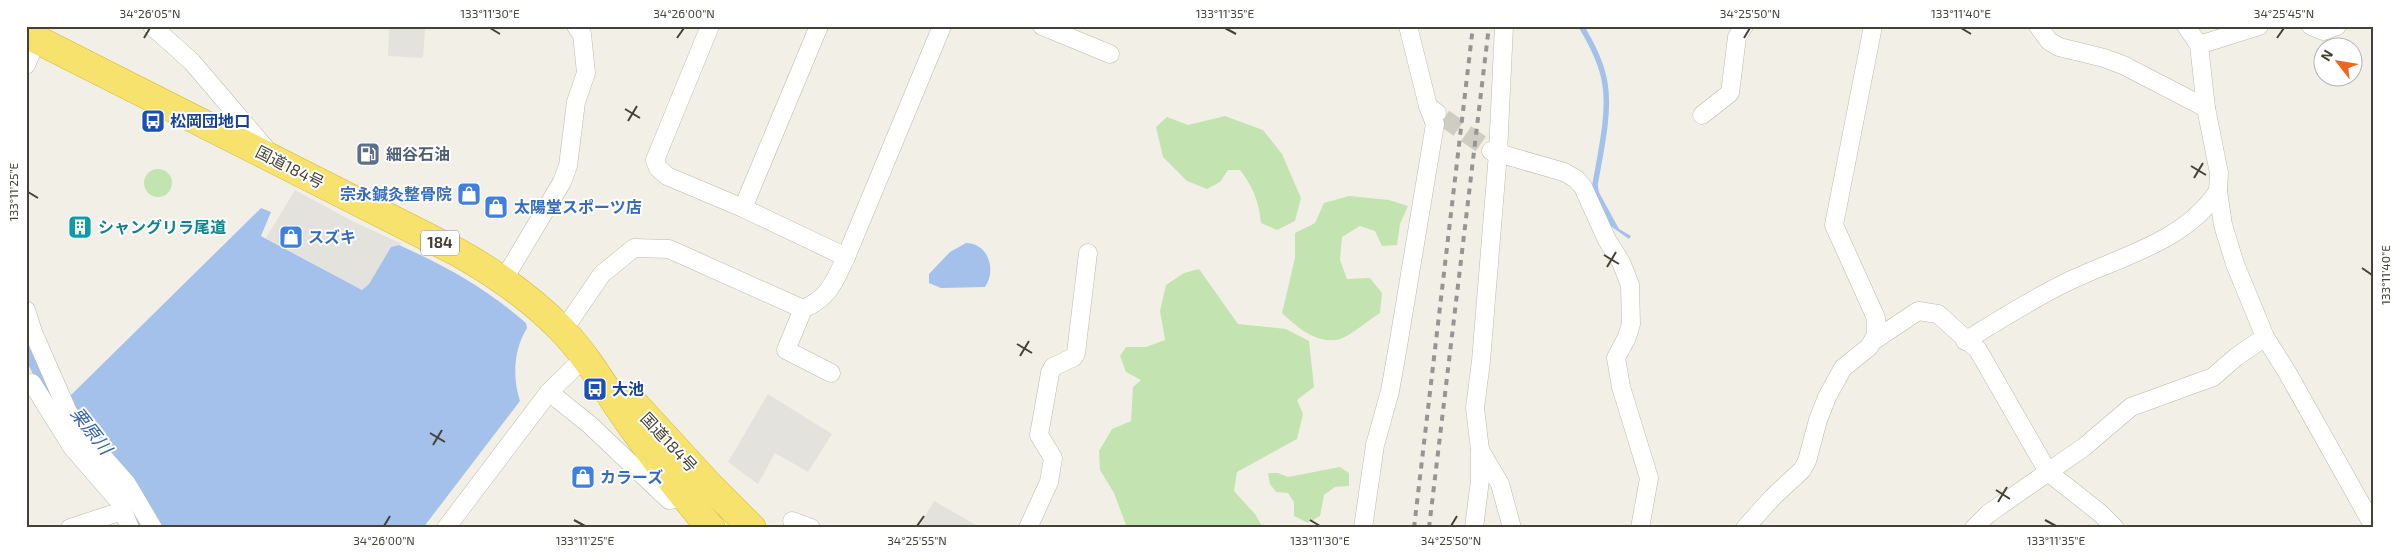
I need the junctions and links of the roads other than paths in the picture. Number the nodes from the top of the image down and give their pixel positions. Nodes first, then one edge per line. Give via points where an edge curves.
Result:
1 (152, 26) edge
2 (576, 26) edge
3 (710, 26) edge
4 (819, 26) edge
5 (942, 26) edge
6 (1042, 26) edge
7 (1408, 26) edge
8 (1504, 26) edge
9 (1744, 26) edge
10 (1873, 26) edge
11 (2038, 26) edge
12 (2186, 26) edge
13 (2259, 26) edge
14 (2311, 26) edge
15 (2337, 26) edge
16 (31, 37) edge
17 (2209, 38) edge
18 (1110, 54) dead end
19 (26, 65) edge
20 (1428, 106) junction
21 (2206, 108) junction
22 (1702, 115) dead end
23 (1444, 118) tunnel mouth
24 (1495, 152) junction
25 (274, 159) junction
26 (2218, 191) junction
27 (743, 208) junction
28 (1088, 253) dead end
29 (846, 257) junction
30 (504, 279) junction
31 (803, 309) junction
32 (26, 310) edge
33 (563, 331) junction
34 (29, 334) edge
35 (2265, 337) junction
36 (1873, 341) junction
37 (1966, 341) junction
38 (585, 357) junction
39 (831, 373) dead end
40 (38, 379) edge
41 (549, 392) junction
42 (1480, 450) junction
43 (2048, 472) junction
44 (684, 498) junction
45 (122, 511) junction
46 (792, 521) dead end
47 (2374, 527) edge
48 (70, 528) edge
49 (130, 528) edge
50 (153, 528) edge
51 (446, 528) edge
52 (711, 528) edge
53 (752, 528) edge
54 (811, 528) edge
55 (1028, 528) edge
56 (1363, 528) edge
57 (1474, 528) edge
58 (1512, 528) edge
59 (1640, 528) edge
60 (1745, 528) edge
61 (1974, 528) edge
62 (2115, 528) edge

1 - 25 street via 192,62
2 - 30 street via 582,34 586,73 576,102 568,166 562,182
3 - 27 street via 655,160 667,176
4 - 27 street
5 - 29 street
6 - 18 street
7 - 20 street
8 - 24 street
9 - 22 street via 1737,37 1730,93
10 - 36 street via 1834,225 1876,318
11 - 21 street via 2049,41 2059,47 2118,63
12 - 17 street
13 - 17 street
14 - 15 street via 2323,31
16 - 19 street
16 - 25 highway, 国道184号 / 184
17 - 21 street
20 - 23 street
20 - 56 street via 1434,124 1396,355 1375,445
21 - 26 street via 2217,156
24 - 42 street via 1475,408
24 - 59 street via 1576,179 1583,186 1606,240 1627,276 1632,301 1631,324 1616,358 1621,387 1649,478
25 - 30 highway, 国道184号 / 184
26 - 35 street via 2223,225
26 - 37 street via 2198,216 2152,245 2068,282 2009,313
27 - 29 street
28 - 55 street via 1076,354 1053,367 1050,373 1039,435 1053,458 1049,482
29 - 31 street via 829,293 818,303
30 - 33 highway, 国道184号 / 184
31 - 33 street via 669,249 634,248 602,274
31 - 39 street via 786,350
32 - 34 street
33 - 38 highway, 国道184号 / 184
34 - 40 street
35 - 43 street via 2213,377 2131,407 2084,447
35 - 47 street
36 - 37 street via 1910,315 1924,311 1938,314
36 - 60 street via 1844,368 1821,412 1802,470
37 - 43 street via 1984,359
38 - 41 street
38 - 44 highway, 国道184号 / 184
38 - 53 highway, 国道184号 / 184 via 616,384
40 - 45 street via 72,447 110,490
40 - 50 street via 127,484
41 - 44 street via 590,425 669,500
41 - 51 street
42 - 57 street
42 - 58 street via 1500,484
43 - 61 street via 1988,514
43 - 62 street
44 - 52 highway, 国道184号 / 184
45 - 48 street
45 - 49 street
46 - 54 street

